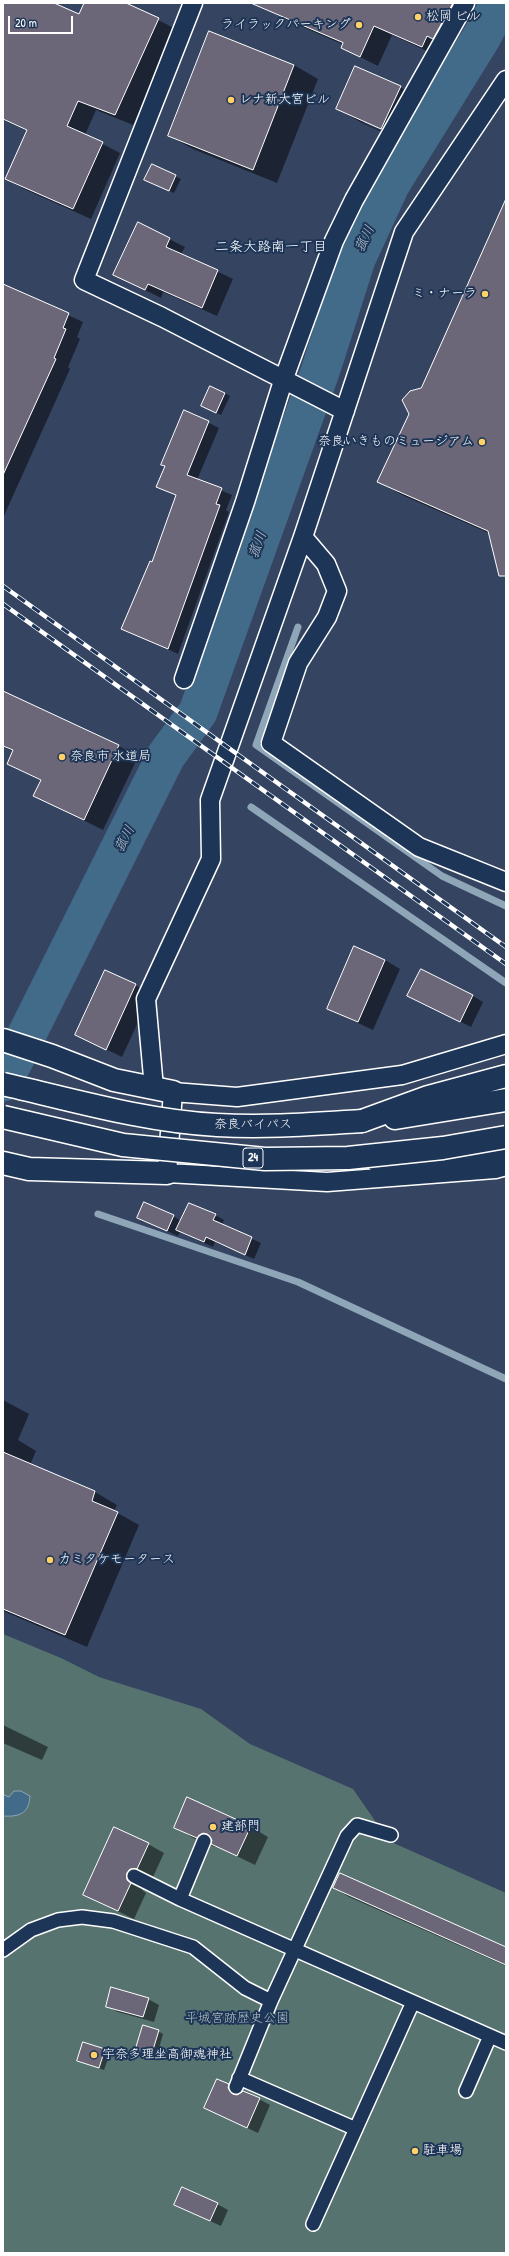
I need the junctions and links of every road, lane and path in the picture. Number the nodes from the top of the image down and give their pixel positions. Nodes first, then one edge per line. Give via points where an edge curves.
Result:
1 (193, 3) edge
2 (465, 3) edge
3 (506, 80) edge
4 (283, 381) junction
5 (345, 411) junction
6 (303, 537) junction
7 (184, 679) dead end
8 (506, 882) edge
9 (3, 1040) edge
10 (506, 1044) edge
11 (506, 1076) edge
12 (3, 1084) edge
13 (163, 1090) junction
14 (506, 1100) edge
15 (3, 1118) edge
16 (362, 1121) junction
17 (506, 1137) edge
18 (506, 1154) edge
19 (348, 1158) junction
20 (4, 1164) edge
21 (506, 1166) edge
22 (167, 1173) junction
23 (391, 1835) dead end
24 (204, 1841) dead end
25 (134, 1876) dead end
26 (180, 1899) junction
27 (3, 1950) edge
28 (296, 1950) junction
29 (272, 2001) junction
30 (413, 2002) junction
31 (490, 2036) junction
32 (506, 2044) edge
33 (466, 2091) dead end
34 (356, 2130) junction
35 (313, 2224) dead end

1 - 4 street via 84,280 162,317
2 - 4 street via 354,200 334,241
3 - 5 street via 404,232
4 - 5 street
4 - 7 street via 245,502
5 - 6 street
6 - 8 street via 326,564 337,591 327,617 298,663 271,743 419,847
6 - 13 street via 210,800 211,859 146,999
9 - 13 highway via 114,1080
10 - 13 street via 402,1075 237,1097
11 - 16 highway via 428,1097
12 - 16 highway, 奈良バイパス, bridge via 138,1115 216,1125 281,1126
13 - 22 street
14 - 16 highway, 奈良バイパス via 421,1115
15 - 19 highway, 24, bridge via 123,1145 265,1159
17 - 19 highway, 24, bridge via 443,1148
18 - 19 highway, bridge via 478,1161 422,1164
20 - 22 highway via 43,1170
21 - 22 street via 495,1170 328,1182
23 - 28 street via 357,1825 347,1836
24 - 26 street
25 - 26 street
26 - 28 street
27 - 29 street via 31,1930 58,1920 82,1917 113,1921 193,1947 245,1988
28 - 29 street
28 - 30 street
29 - 34 street via 238,2083
30 - 31 street
30 - 34 street
31 - 32 street
31 - 33 street
34 - 35 street

